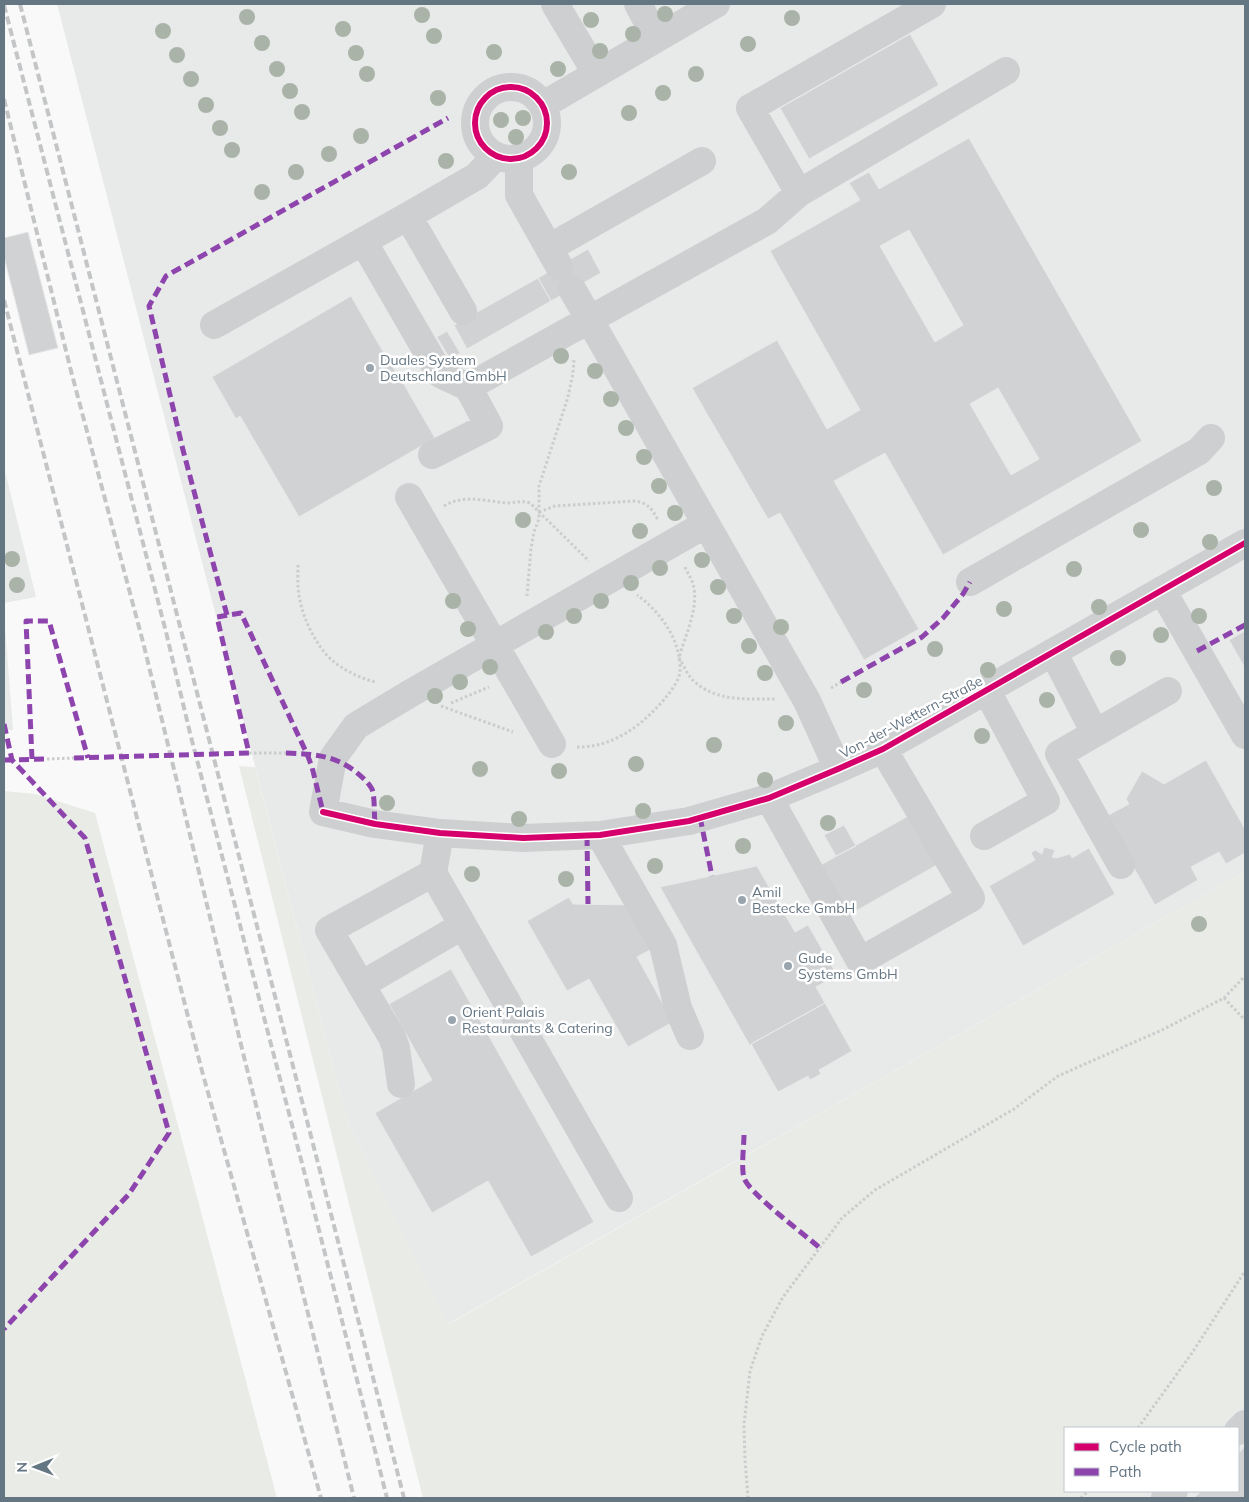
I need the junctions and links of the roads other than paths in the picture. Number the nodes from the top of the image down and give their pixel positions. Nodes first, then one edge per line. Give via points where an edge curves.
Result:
1 (555, 4) edge
2 (638, 4) edge
3 (716, 4) edge
4 (932, 4) edge
5 (656, 38) junction
6 (1006, 71) dead end
7 (596, 73) junction
8 (543, 105) junction
9 (507, 158) junction
10 (702, 161) dead end
11 (799, 193) junction
12 (408, 216) junction
13 (363, 241) junction
14 (560, 268) junction
15 (463, 311) dead end
16 (580, 324) junction
17 (214, 325) dead end
18 (468, 387) junction
19 (1211, 438) dead end
20 (432, 455) dead end
21 (409, 497) dead end
22 (706, 524) junction
23 (1245, 543) edge
24 (970, 582) dead end
25 (1162, 590) junction
26 (496, 645) junction
27 (1053, 652) junction
28 (988, 691) junction
29 (1168, 691) dead end
30 (1095, 733) junction
31 (1245, 735) edge
32 (552, 744) dead end
33 (883, 749) junction
34 (838, 770) junction
35 (769, 798) junction
36 (440, 833) junction
37 (600, 835) junction
38 (984, 836) dead end
39 (1121, 865) dead end
40 (433, 873) junction
41 (462, 926) junction
42 (361, 985) junction
43 (690, 1036) dead end
44 (401, 1084) dead end
45 (619, 1198) dead end

1 - 7 street
2 - 5 street
3 - 5 street
4 - 11 street via 750,108
5 - 7 street
6 - 11 street
7 - 8 street
8 - 9 street via 548,127 538,148 529,154
8 - 9 street via 529,90 509,86 499,88 482,100 475,117 477,136 488,151
9 - 12 street
9 - 14 street via 519,195
10 - 14 street
11 - 16 street via 767,221
12 - 13 street
12 - 15 street
13 - 17 street
13 - 18 street via 440,374
14 - 16 street
16 - 18 street
16 - 22 street
18 - 20 street via 489,426
19 - 24 street via 1199,451
21 - 26 street
22 - 26 street
22 - 34 street via 807,701
23 - 25 street, Von-der-Wettern-Straße
25 - 27 street, Von-der-Wettern-Straße
25 - 31 street
26 - 32 street
26 - 36 street, Von-der-Wettern-Straße via 356,726 333,758 323,812 375,824
27 - 28 street, Von-der-Wettern-Straße
27 - 30 street
28 - 33 street, Von-der-Wettern-Straße
28 - 38 street via 1046,801
29 - 30 street
30 - 39 street via 1059,754
33 - 34 street, Von-der-Wettern-Straße
33 - 35 street via 971,898 860,961
34 - 35 street, Von-der-Wettern-Straße
35 - 37 street, Von-der-Wettern-Straße via 689,821
36 - 37 street, Von-der-Wettern-Straße via 523,838
36 - 40 street
37 - 43 street via 663,945 678,1008
40 - 41 street
40 - 42 street via 330,930
41 - 42 street
41 - 45 street
42 - 44 street via 392,1037

